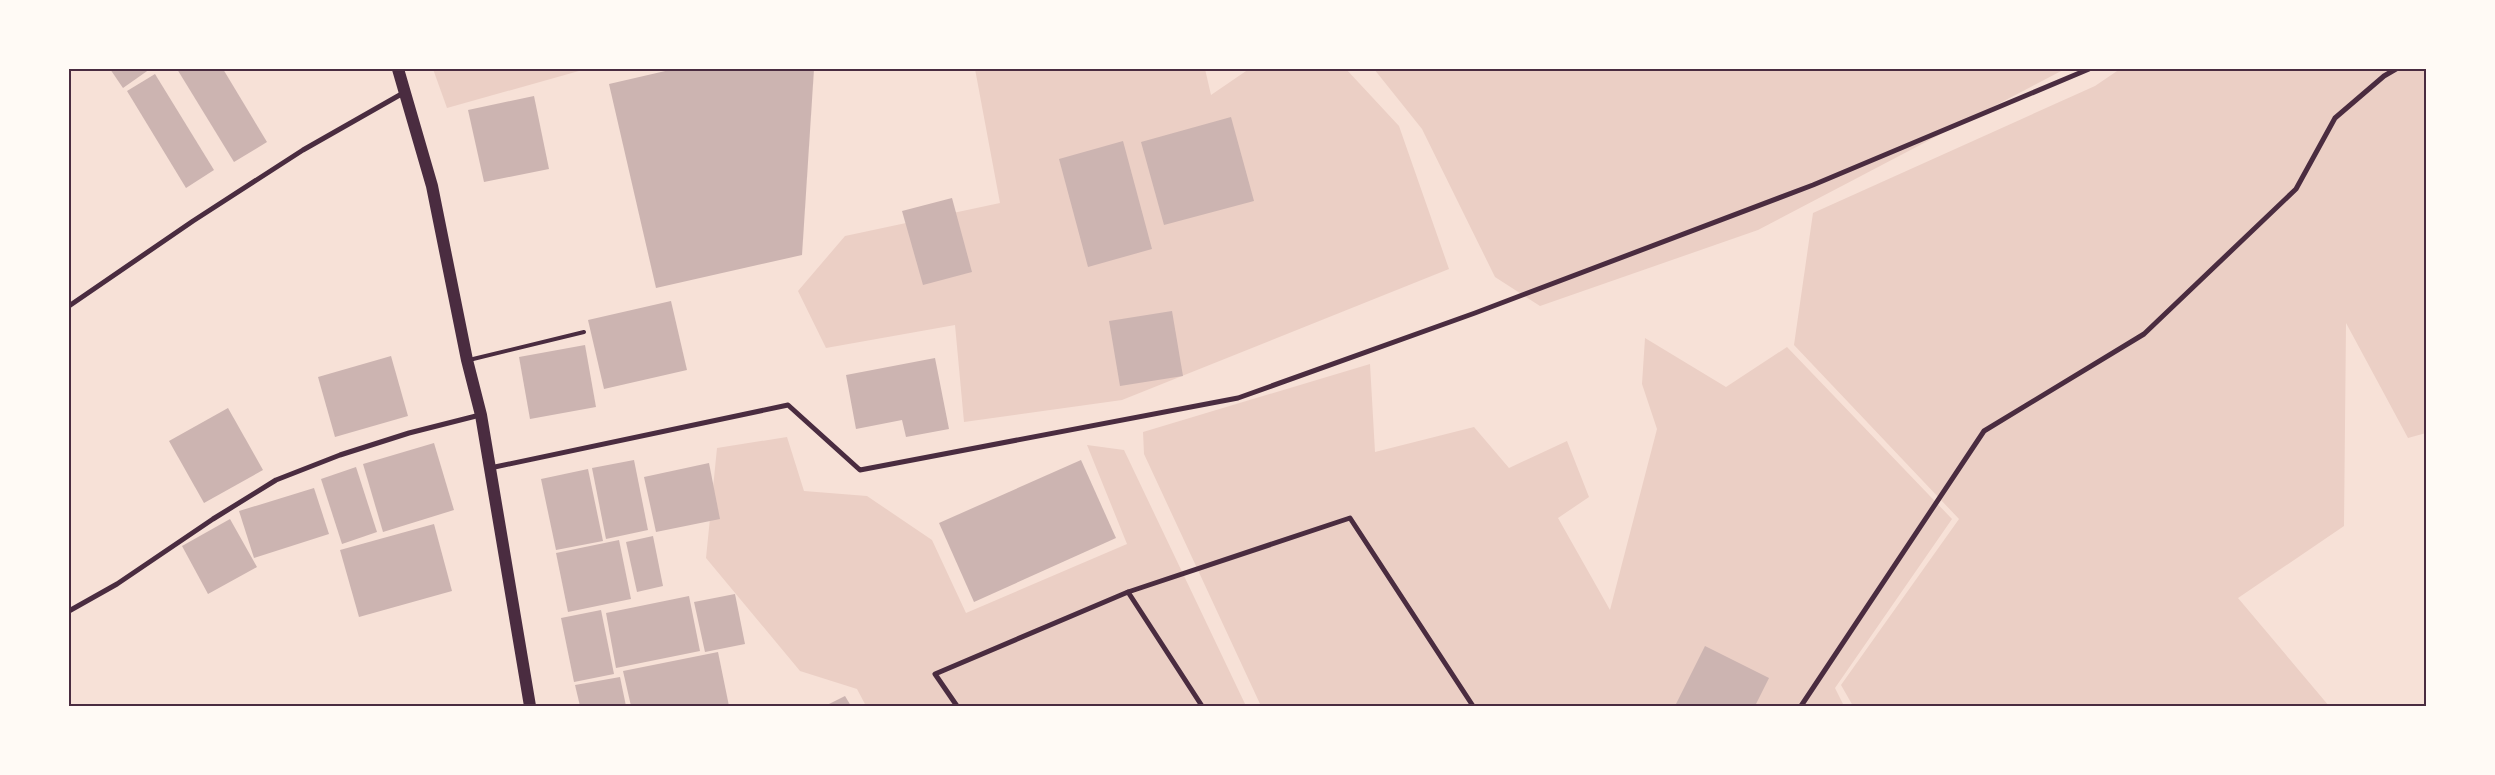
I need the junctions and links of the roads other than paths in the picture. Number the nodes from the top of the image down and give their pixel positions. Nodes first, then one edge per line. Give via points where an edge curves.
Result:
1 (398, 69) edge
2 (2089, 69) edge
3 (2396, 69) edge
4 (406, 92) junction
5 (69, 306) edge
6 (584, 332) dead end
7 (467, 360) junction
8 (481, 415) junction
9 (489, 468) junction
10 (1128, 592) junction
11 (69, 611) edge
12 (530, 706) edge
13 (957, 706) edge
14 (1202, 706) edge
15 (1473, 706) edge
16 (1801, 706) edge

1 - 4 main road
2 - 9 street via 1813,185 1475,313 1238,398 860,470 788,405
3 - 16 street via 2335,118 2296,189 2144,334 1984,431
4 - 5 street via 295,155
4 - 7 main road via 432,186
6 - 7 lane
7 - 8 main road
8 - 9 main road
8 - 11 street via 409,433 276,480 117,584
9 - 12 main road
10 - 13 street via 935,674
10 - 14 street
10 - 15 street via 1350,518

